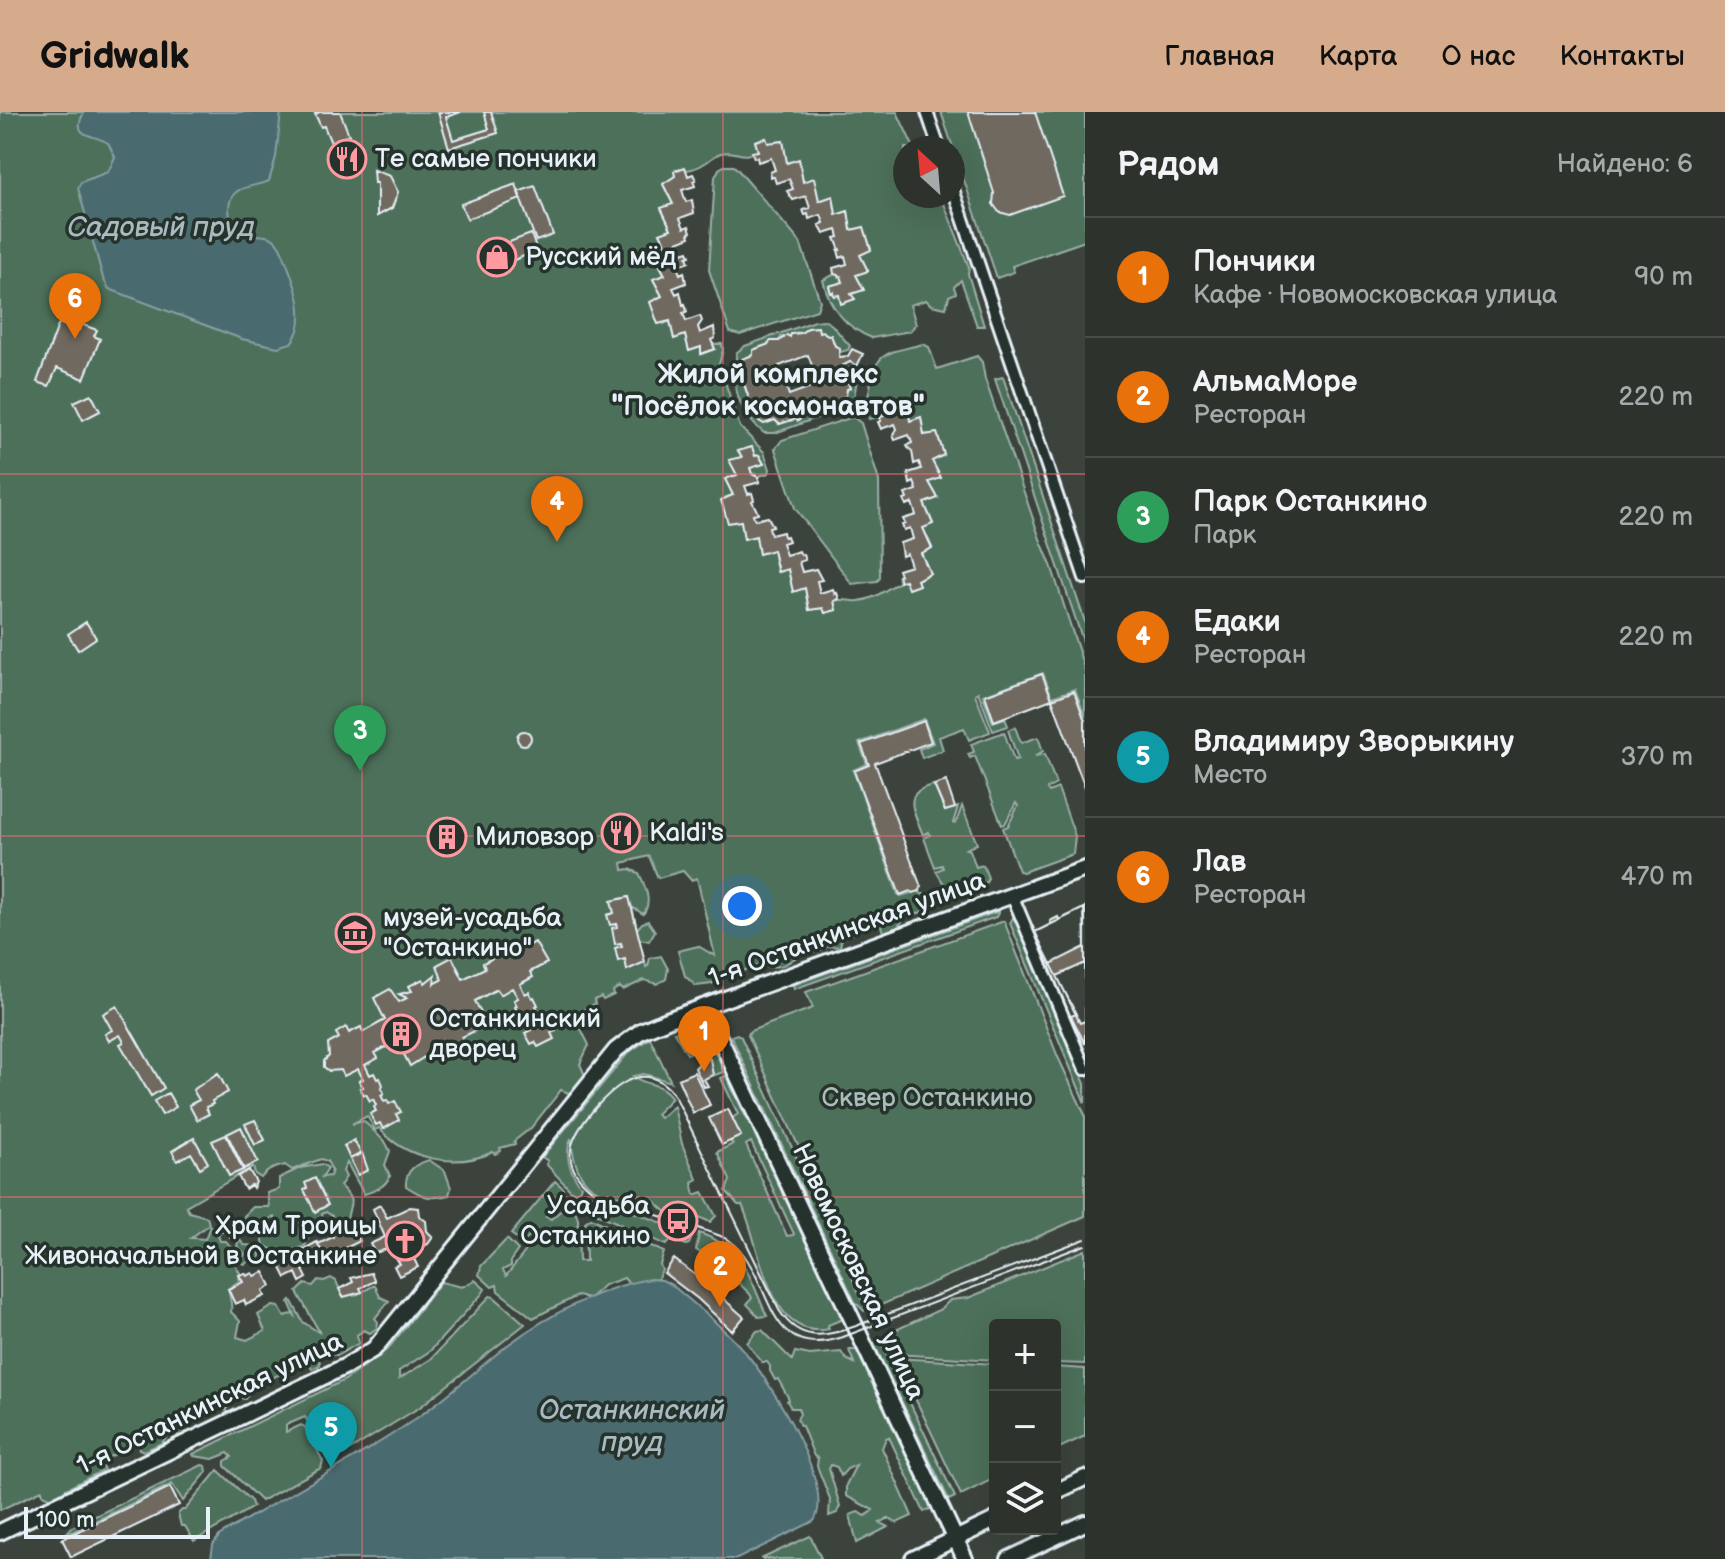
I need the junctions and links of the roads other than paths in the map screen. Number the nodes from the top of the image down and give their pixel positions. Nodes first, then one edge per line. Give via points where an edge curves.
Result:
1 (927, 112) edge
2 (935, 136) edge
3 (959, 208) edge
4 (1085, 578) edge
5 (1085, 869) edge
6 (1012, 895) junction
7 (705, 1007) junction
8 (1085, 1069) edge
9 (1083, 1480) edge
10 (1061, 1489) edge
11 (989, 1523) edge
12 (1085, 1523) edge
13 (0, 1532) edge
14 (956, 1538) junction
15 (913, 1559) edge
16 (965, 1559) edge
17 (1009, 1559) edge

1 - 2 street
3 - 4 street
5 - 6 street, 1-я Останкинская улица
6 - 7 street, 1-я Останкинская улица
6 - 8 street
7 - 13 street, 1-я Останкинская улица via 641,1031 621,1046 366,1355
7 - 14 street, Новомосковская улица
9 - 10 street
11 - 14 street
12 - 17 street
14 - 15 street
14 - 16 street, Новомосковская улица

